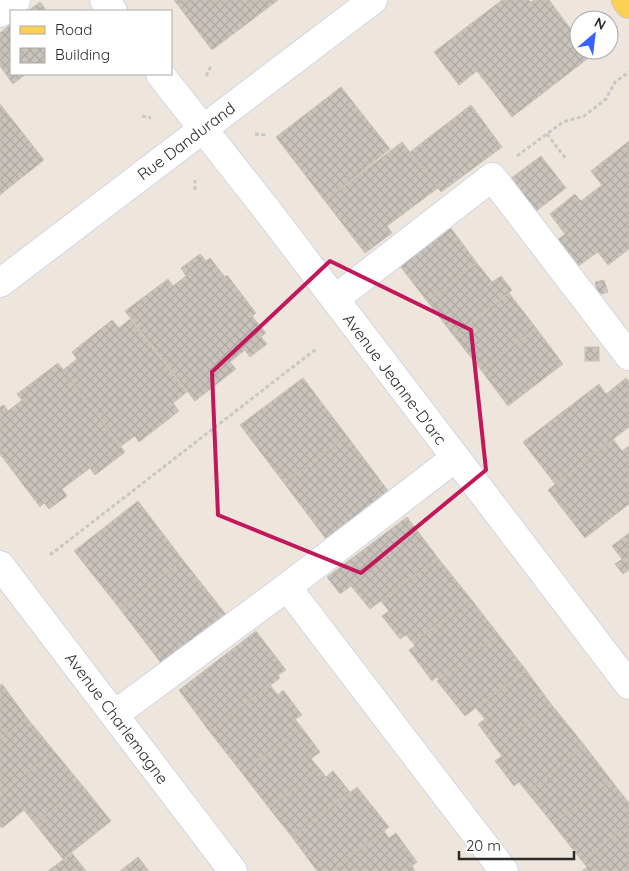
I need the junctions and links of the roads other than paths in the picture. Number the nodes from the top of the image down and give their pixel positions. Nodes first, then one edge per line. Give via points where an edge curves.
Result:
1 (16, 0) edge
2 (373, 0) edge
3 (626, 0) edge
4 (629, 4) edge
5 (0, 12) edge
6 (161, 75) edge
7 (203, 128) junction
8 (0, 283) edge
9 (335, 299) junction
10 (629, 356) edge
11 (455, 458) junction
12 (0, 565) edge
13 (287, 587) junction
14 (629, 685) edge
15 (114, 715) junction
16 (233, 871) edge
17 (504, 871) edge

1 - 5 street
2 - 7 street, Rue Dandurand
3 - 4 main road
6 - 7 street, Avenue Jeanne-D'arc
7 - 8 street, Rue Dandurand
7 - 9 street, Avenue Jeanne-D'arc
9 - 10 street via 492,176
9 - 11 street, Avenue Jeanne-D'arc
11 - 13 street
11 - 14 street, Avenue Jeanne-D'arc
12 - 15 street, Avenue Charlemagne
13 - 15 street
13 - 17 street
15 - 16 street, Avenue Charlemagne

